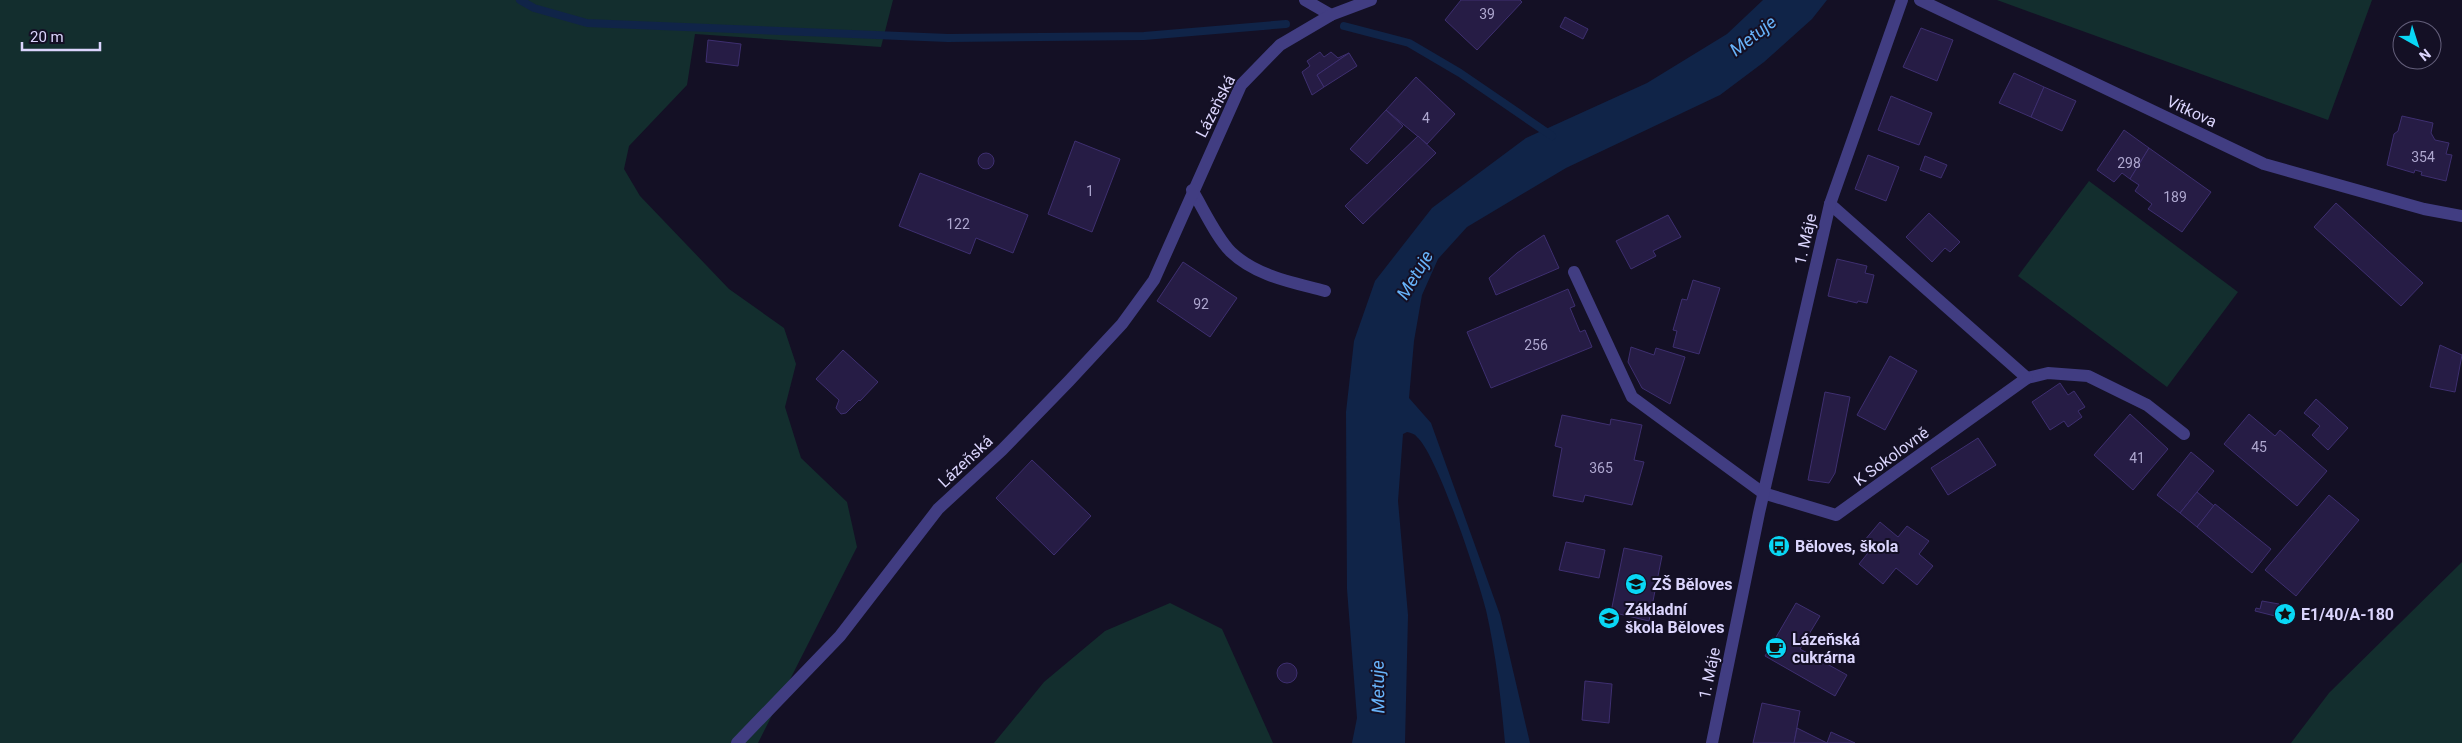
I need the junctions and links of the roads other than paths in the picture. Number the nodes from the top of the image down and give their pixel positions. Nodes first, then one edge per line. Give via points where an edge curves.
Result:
1 (1305, 0) edge
2 (1371, 0) edge
3 (1902, 0) edge
4 (1920, 0) edge
5 (1331, 15) junction
6 (1192, 190) junction
7 (1830, 204) junction
8 (2462, 216) edge
9 (1574, 272) dead end
10 (1325, 291) dead end
11 (2027, 378) junction
12 (2184, 434) dead end
13 (1763, 493) junction
14 (737, 743) edge
15 (1712, 743) edge

1 - 5 street
2 - 5 street, Lázeňská
3 - 7 street, 1. Máje
4 - 8 street, Vítkova via 2264,164 2424,209
5 - 6 street, Lázeňská via 1280,45 1240,85
6 - 10 street via 1230,250 1248,265 1274,278
6 - 14 street, Lázeňská via 1154,280 1122,324 1008,443 938,509 840,636
7 - 11 street
7 - 13 street, 1. Máje
9 - 13 street via 1632,398
11 - 12 street, K Sokolovně via 2048,373 2088,376 2147,405
11 - 13 street, K Sokolovně via 1836,515
13 - 15 street, 1. Máje

